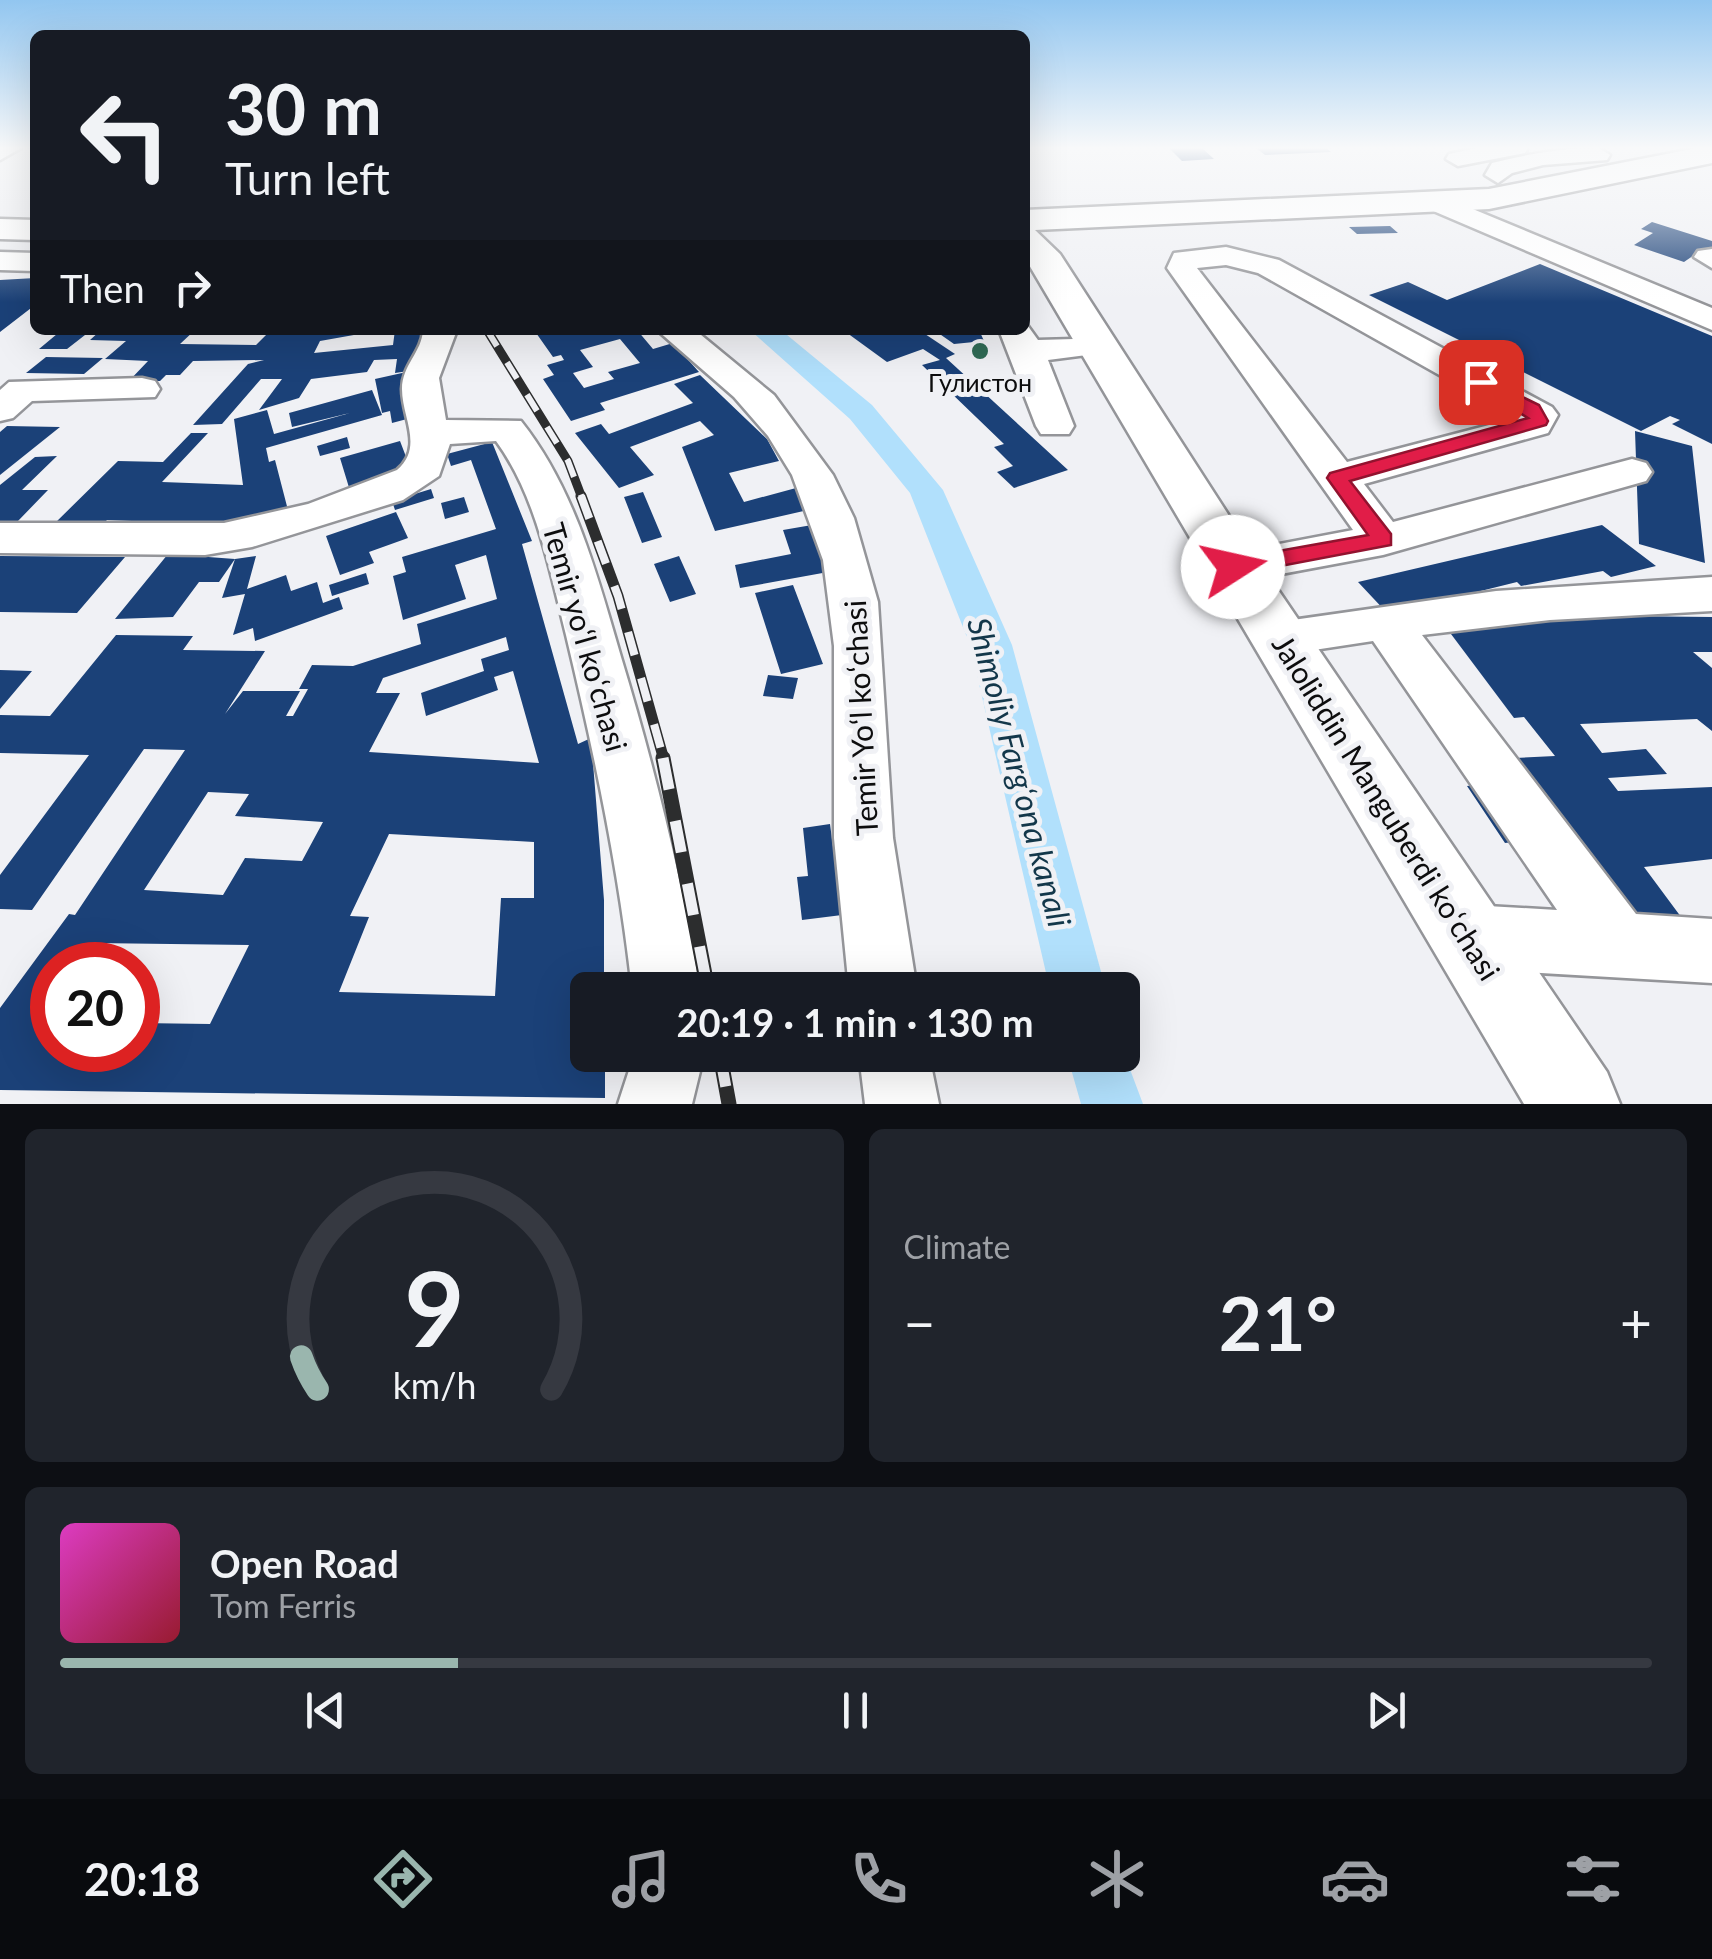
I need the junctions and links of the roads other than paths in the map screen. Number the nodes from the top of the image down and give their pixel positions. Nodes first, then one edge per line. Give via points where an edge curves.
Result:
1 (1298, 200) edge
2 (1438, 200) edge
3 (1542, 200) edge
4 (1434, 201) junction
5 (0, 229) edge
6 (30, 230) edge
7 (1030, 232) edge
8 (1030, 232) edge
9 (1030, 235) edge
10 (0, 261) edge
11 (30, 262) edge
12 (1660, 266) dead end
13 (1712, 320) edge
14 (440, 335) edge
15 (680, 335) edge
16 (1022, 341) edge
17 (1098, 346) junction
18 (142, 389) dead end
19 (0, 410) edge
20 (1055, 426) dead end
21 (430, 433) junction
22 (1632, 472) dead end
23 (1337, 478) junction
24 (0, 538) edge
25 (1383, 540) junction
26 (1233, 567) junction
27 (1712, 594) edge
28 (1385, 621) junction
29 (1281, 637) junction
30 (1470, 938) junction
31 (1617, 942) junction
32 (1712, 950) edge
33 (663, 972) edge
34 (882, 972) edge
35 (665, 1072) edge
36 (897, 1072) edge
37 (655, 1104) edge
38 (902, 1104) edge
39 (1575, 1104) edge

1 - 7 main road
2 - 4 main road
3 - 12 street
4 - 8 main road via 1101,217 1065,235
4 - 13 street
5 - 6 main road
9 - 17 main road, Jaloliddin Manguberdi koʻchasi
10 - 11 street
14 - 21 street via 420,377
15 - 34 street, Temir Yoʻl koʻchasi via 740,382 784,430 821,491 845,552 863,666 861,791
16 - 17 street
16 - 20 street
17 - 26 main road, Jaloliddin Manguberdi koʻchasi
18 - 19 street via 22,390
21 - 24 street via 426,466 403,486 368,502 237,535
21 - 33 street, Temir yoʻl koʻchasi via 506,429 533,467 606,680
22 - 25 street
23 - 23 street via 1534,425 1539,415 1268,266 1226,256 1184,259 1182,268
23 - 25 street
25 - 26 street
26 - 29 main road, Jaloliddin Manguberdi koʻchasi
27 - 28 street
28 - 29 street
28 - 31 street
29 - 30 main road, Jaloliddin Manguberdi koʻchasi
30 - 31 street
30 - 39 main road, Jaloliddin Manguberdi koʻchasi
31 - 32 street
35 - 37 street
36 - 38 street

